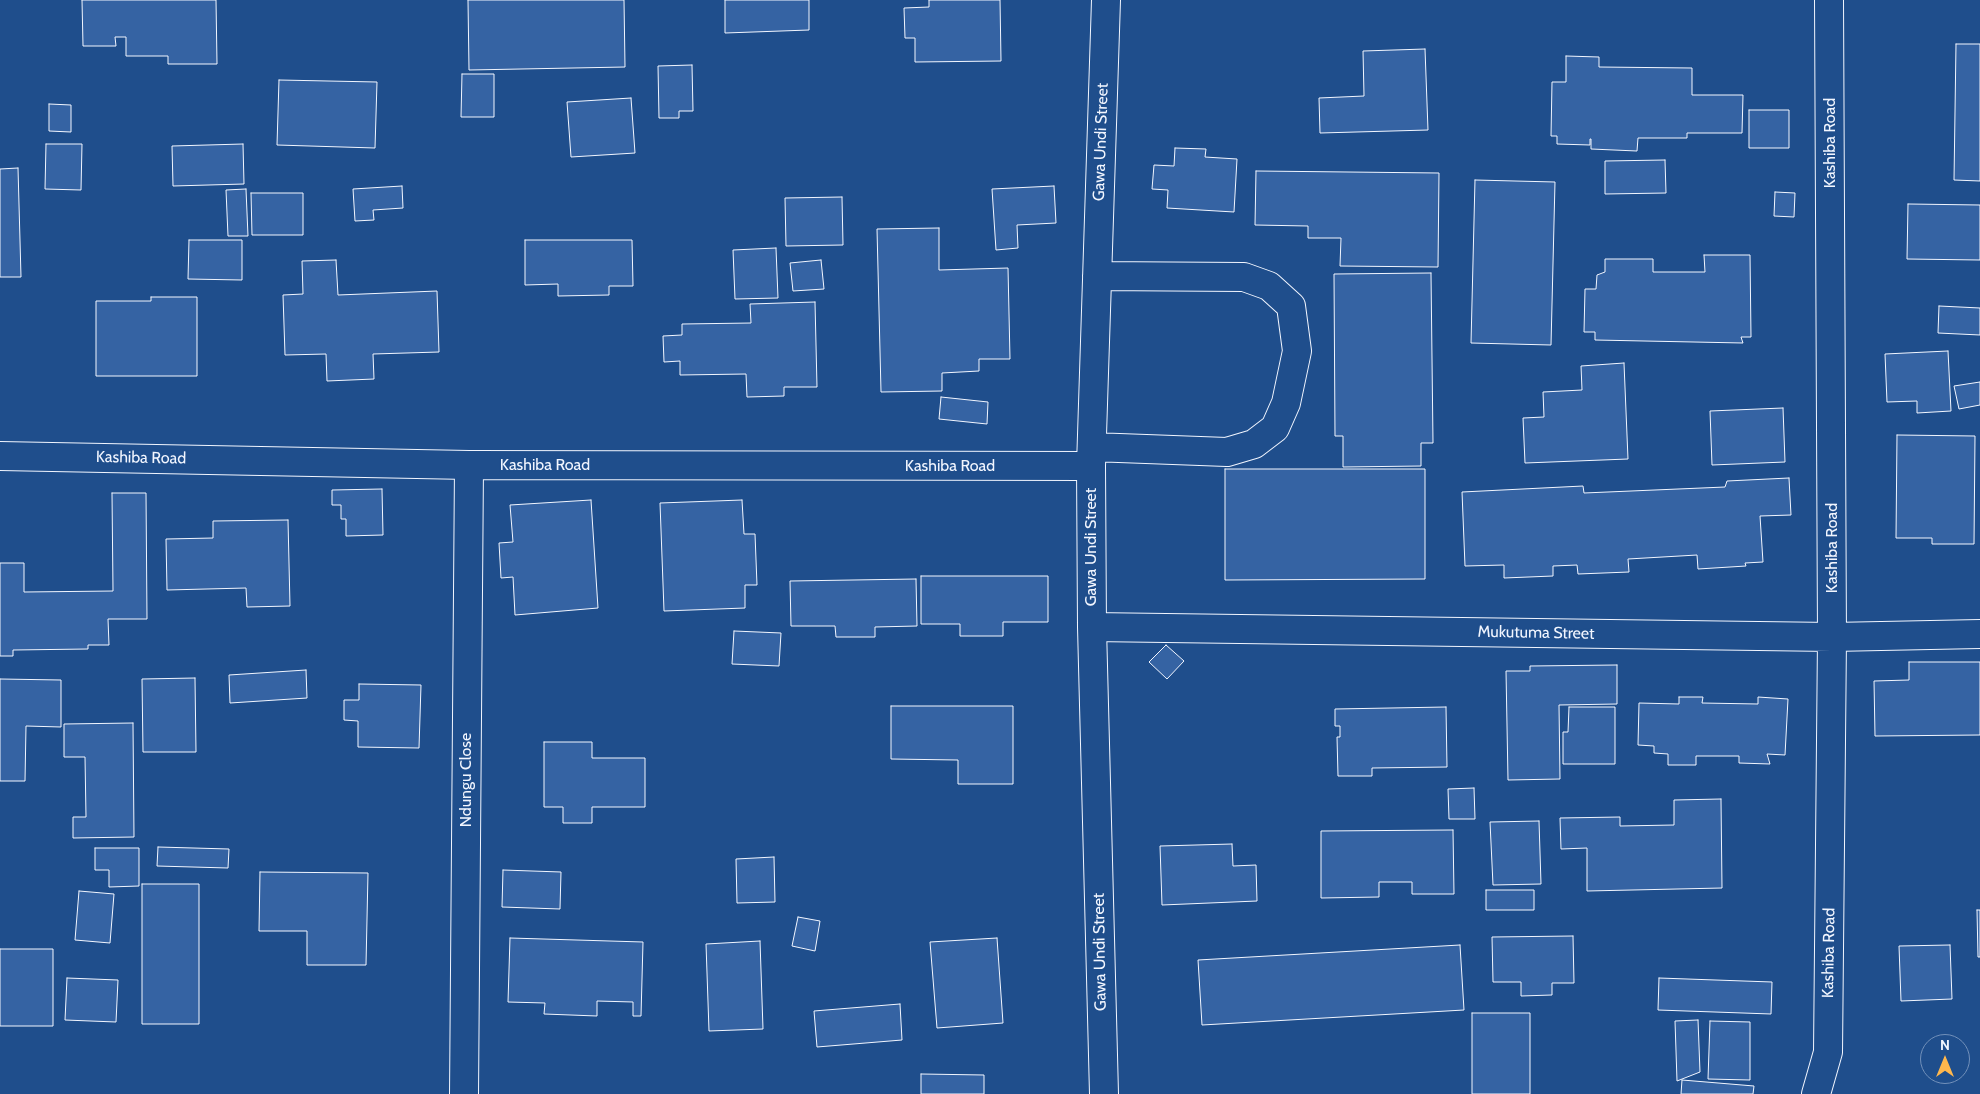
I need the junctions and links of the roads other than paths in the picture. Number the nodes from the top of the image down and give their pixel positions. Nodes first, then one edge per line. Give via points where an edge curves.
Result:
1 (1106, 0) edge
2 (1829, 0) edge
3 (1097, 276) junction
4 (0, 456) edge
5 (1091, 456) junction
6 (468, 465) junction
7 (1092, 627) junction
8 (1980, 634) edge
9 (1832, 636) junction
10 (464, 1094) edge
11 (1104, 1094) edge
12 (1816, 1094) edge

1 - 3 street, Gawa Undi Street
2 - 9 street, Kashiba Road
3 - 5 street, Gawa Undi Street
3 - 5 street, Kashiba Road via 1244,276 1269,286 1291,306 1297,351 1286,403 1275,428 1254,444 1227,452
4 - 6 street, Kashiba Road
5 - 6 street, Kashiba Road
5 - 7 street, Gawa Undi Street
6 - 10 street, Ndungu Close
7 - 9 street, Mukutuma Street
7 - 11 street, Gawa Undi Street
8 - 9 street, Mukutuma Street
9 - 12 street, Kashiba Road via 1828,1052

